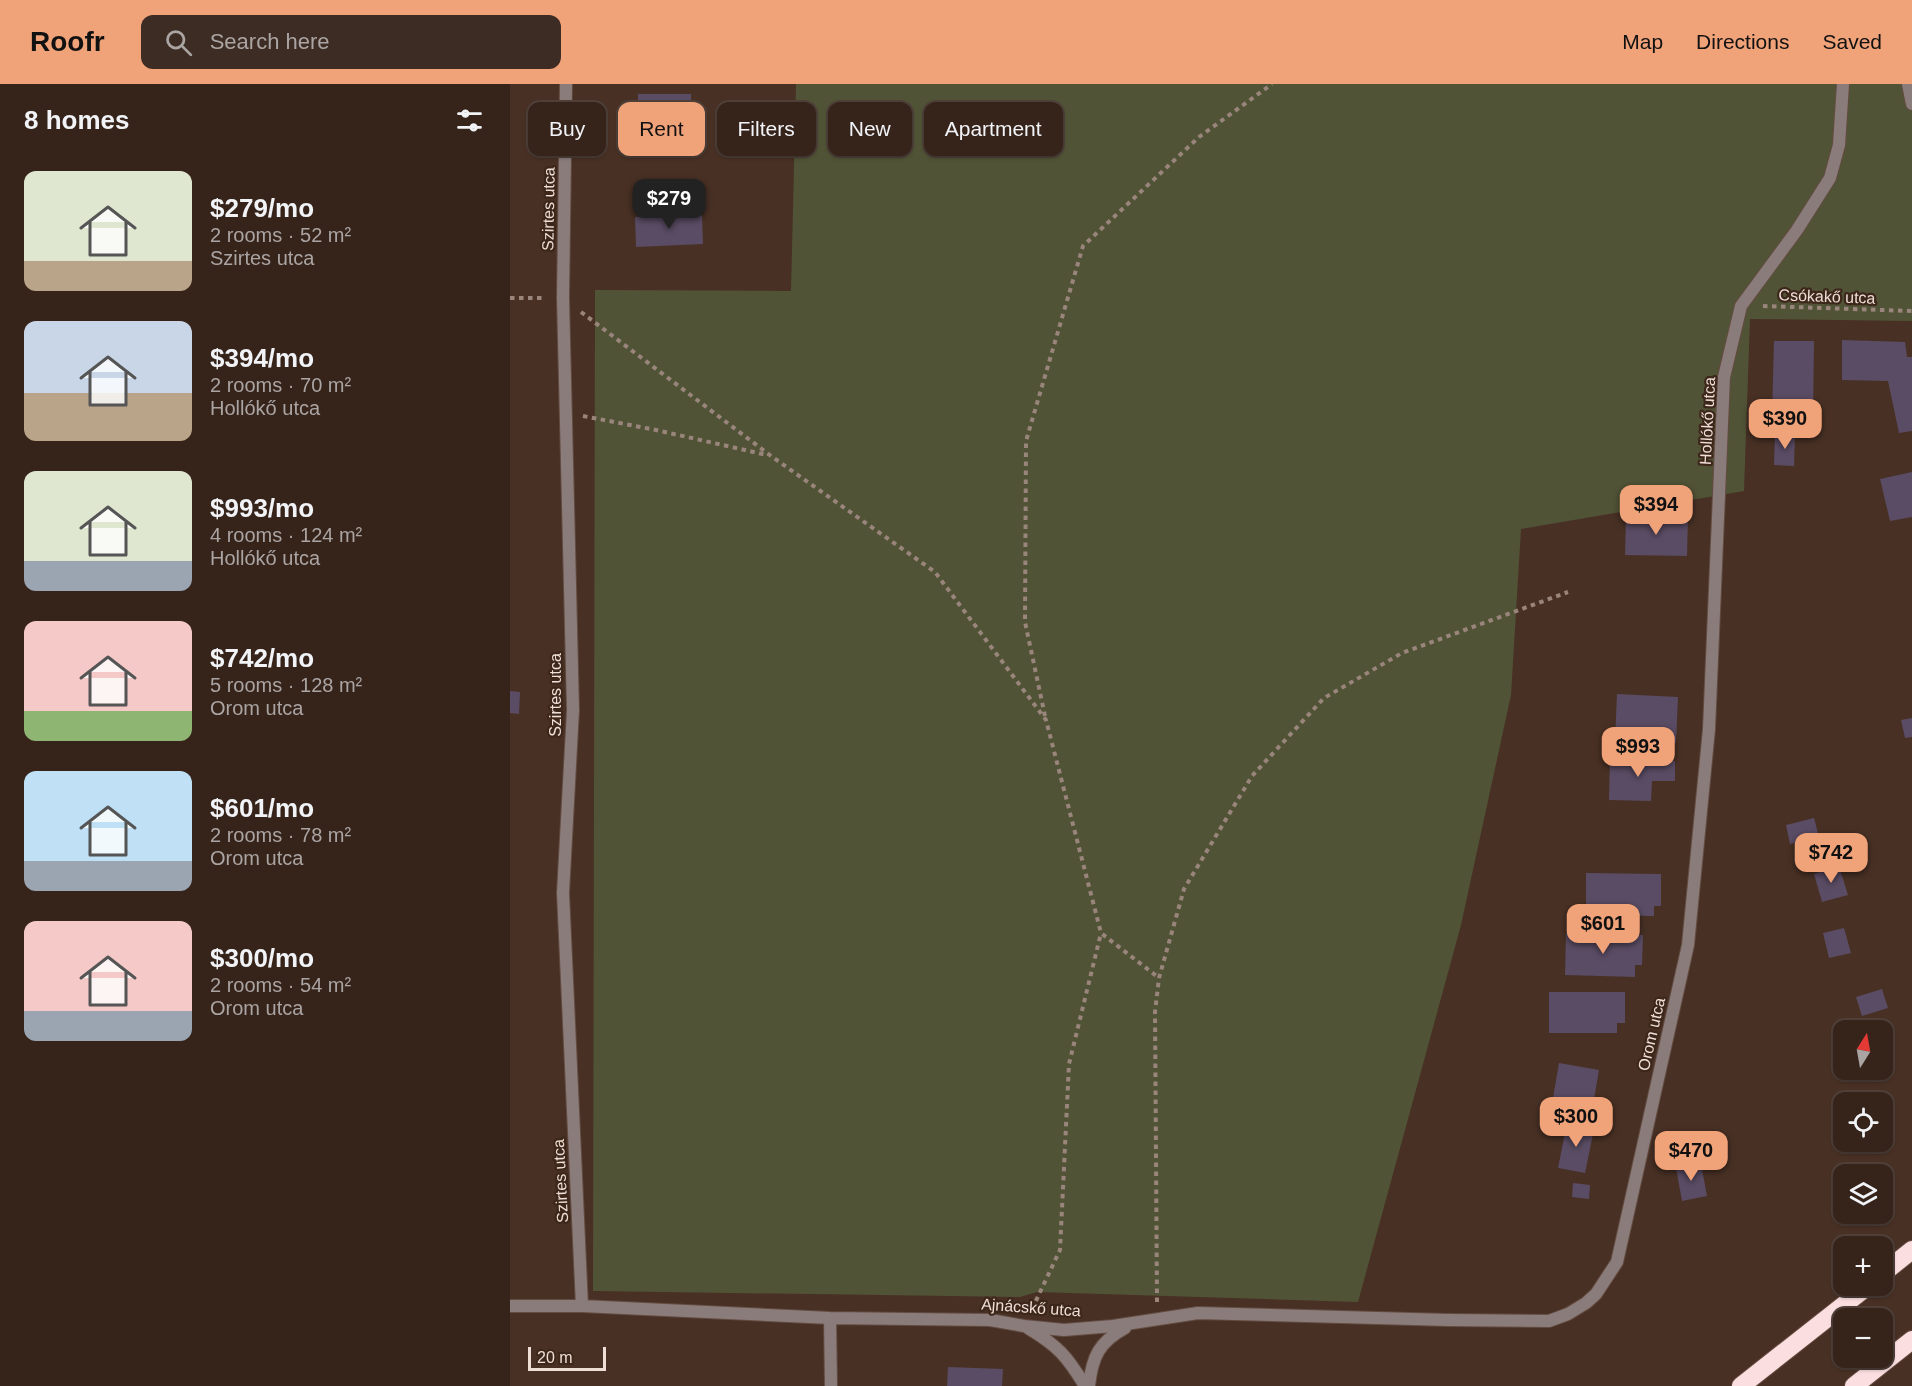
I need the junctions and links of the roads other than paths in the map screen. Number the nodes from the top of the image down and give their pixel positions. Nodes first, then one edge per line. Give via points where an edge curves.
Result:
1 (566, 84) edge
2 (1843, 84) edge
3 (1908, 84) edge
4 (1912, 104) edge
5 (1704, 790) joint
6 (1912, 1251) edge
7 (1893, 1266) edge
8 (1855, 1296) edge
9 (510, 1306) edge
10 (582, 1306) junction
11 (830, 1318) junction
12 (1549, 1321) joint
13 (1134, 1323) junction
14 (1024, 1326) junction
15 (1912, 1340) edge
16 (831, 1386) edge
17 (1087, 1386) edge
18 (1741, 1386) edge
19 (1854, 1386) edge

1 - 10 street, Szirtes utca via 563,298 573,710 563,892
2 - 5 street, Hollókő utca via 1839,146 1830,178 1741,306 1724,377
3 - 4 street
5 - 12 street, Orom utca via 1688,945 1617,1262 1586,1303
6 - 7 highway
8 - 18 highway
9 - 10 street, Ajnácskő utca
10 - 11 street, Ajnácskő utca
11 - 14 street, Ajnácskő utca via 990,1320
11 - 16 street
12 - 13 street, Ajnácskő utca via 1198,1313
13 - 14 street, Ajnácskő utca via 1064,1330
13 - 17 street via 1111,1336 1095,1355
14 - 17 street via 1054,1344
15 - 19 highway

